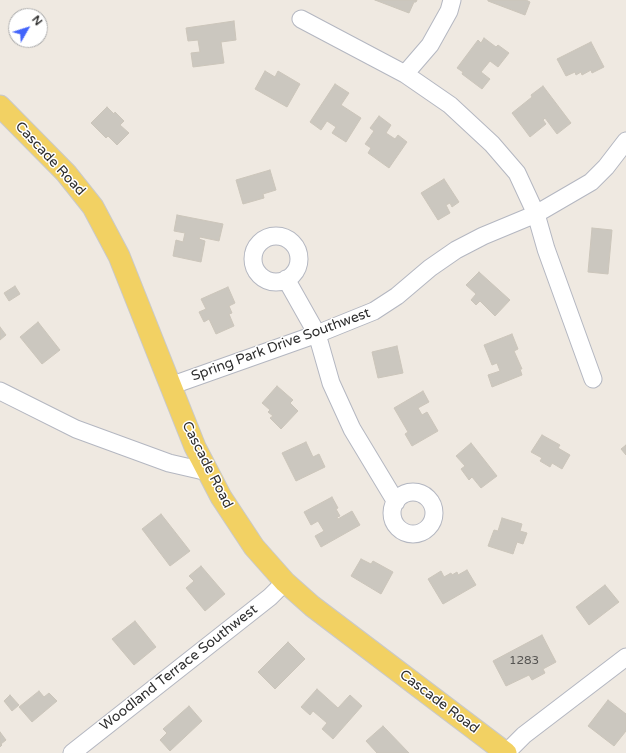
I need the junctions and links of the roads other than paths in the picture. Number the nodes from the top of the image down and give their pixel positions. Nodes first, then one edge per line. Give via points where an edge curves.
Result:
1 (452, 0) edge
2 (301, 19) dead end
3 (405, 74) junction
4 (0, 106) edge
5 (626, 141) edge
6 (536, 214) junction
7 (286, 279) dead end
8 (317, 334) junction
9 (593, 379) dead end
10 (170, 386) junction
11 (0, 392) edge
12 (208, 472) junction
13 (396, 502) dead end
14 (285, 582) junction
15 (626, 657) edge
16 (72, 753) edge
17 (506, 753) edge

1 - 3 street via 449,11 430,44
2 - 3 street
3 - 6 street via 450,106 492,144 517,173
4 - 10 main road, Cascade Road via 66,173 93,207 119,256
5 - 6 street, Spring Park Drive Southwest via 591,182
6 - 8 street, Spring Park Drive Southwest via 482,236 456,250 374,311
6 - 9 street
7 - 8 street
8 - 10 street, Spring Park Drive Southwest
8 - 13 street via 331,383 352,429
10 - 12 main road, Cascade Road
11 - 12 street via 76,429 169,463
12 - 14 main road, Cascade Road via 254,547
14 - 16 street, Woodland Terrace Southwest via 270,597
14 - 17 main road, Cascade Road via 312,606
15 - 17 street via 524,734

